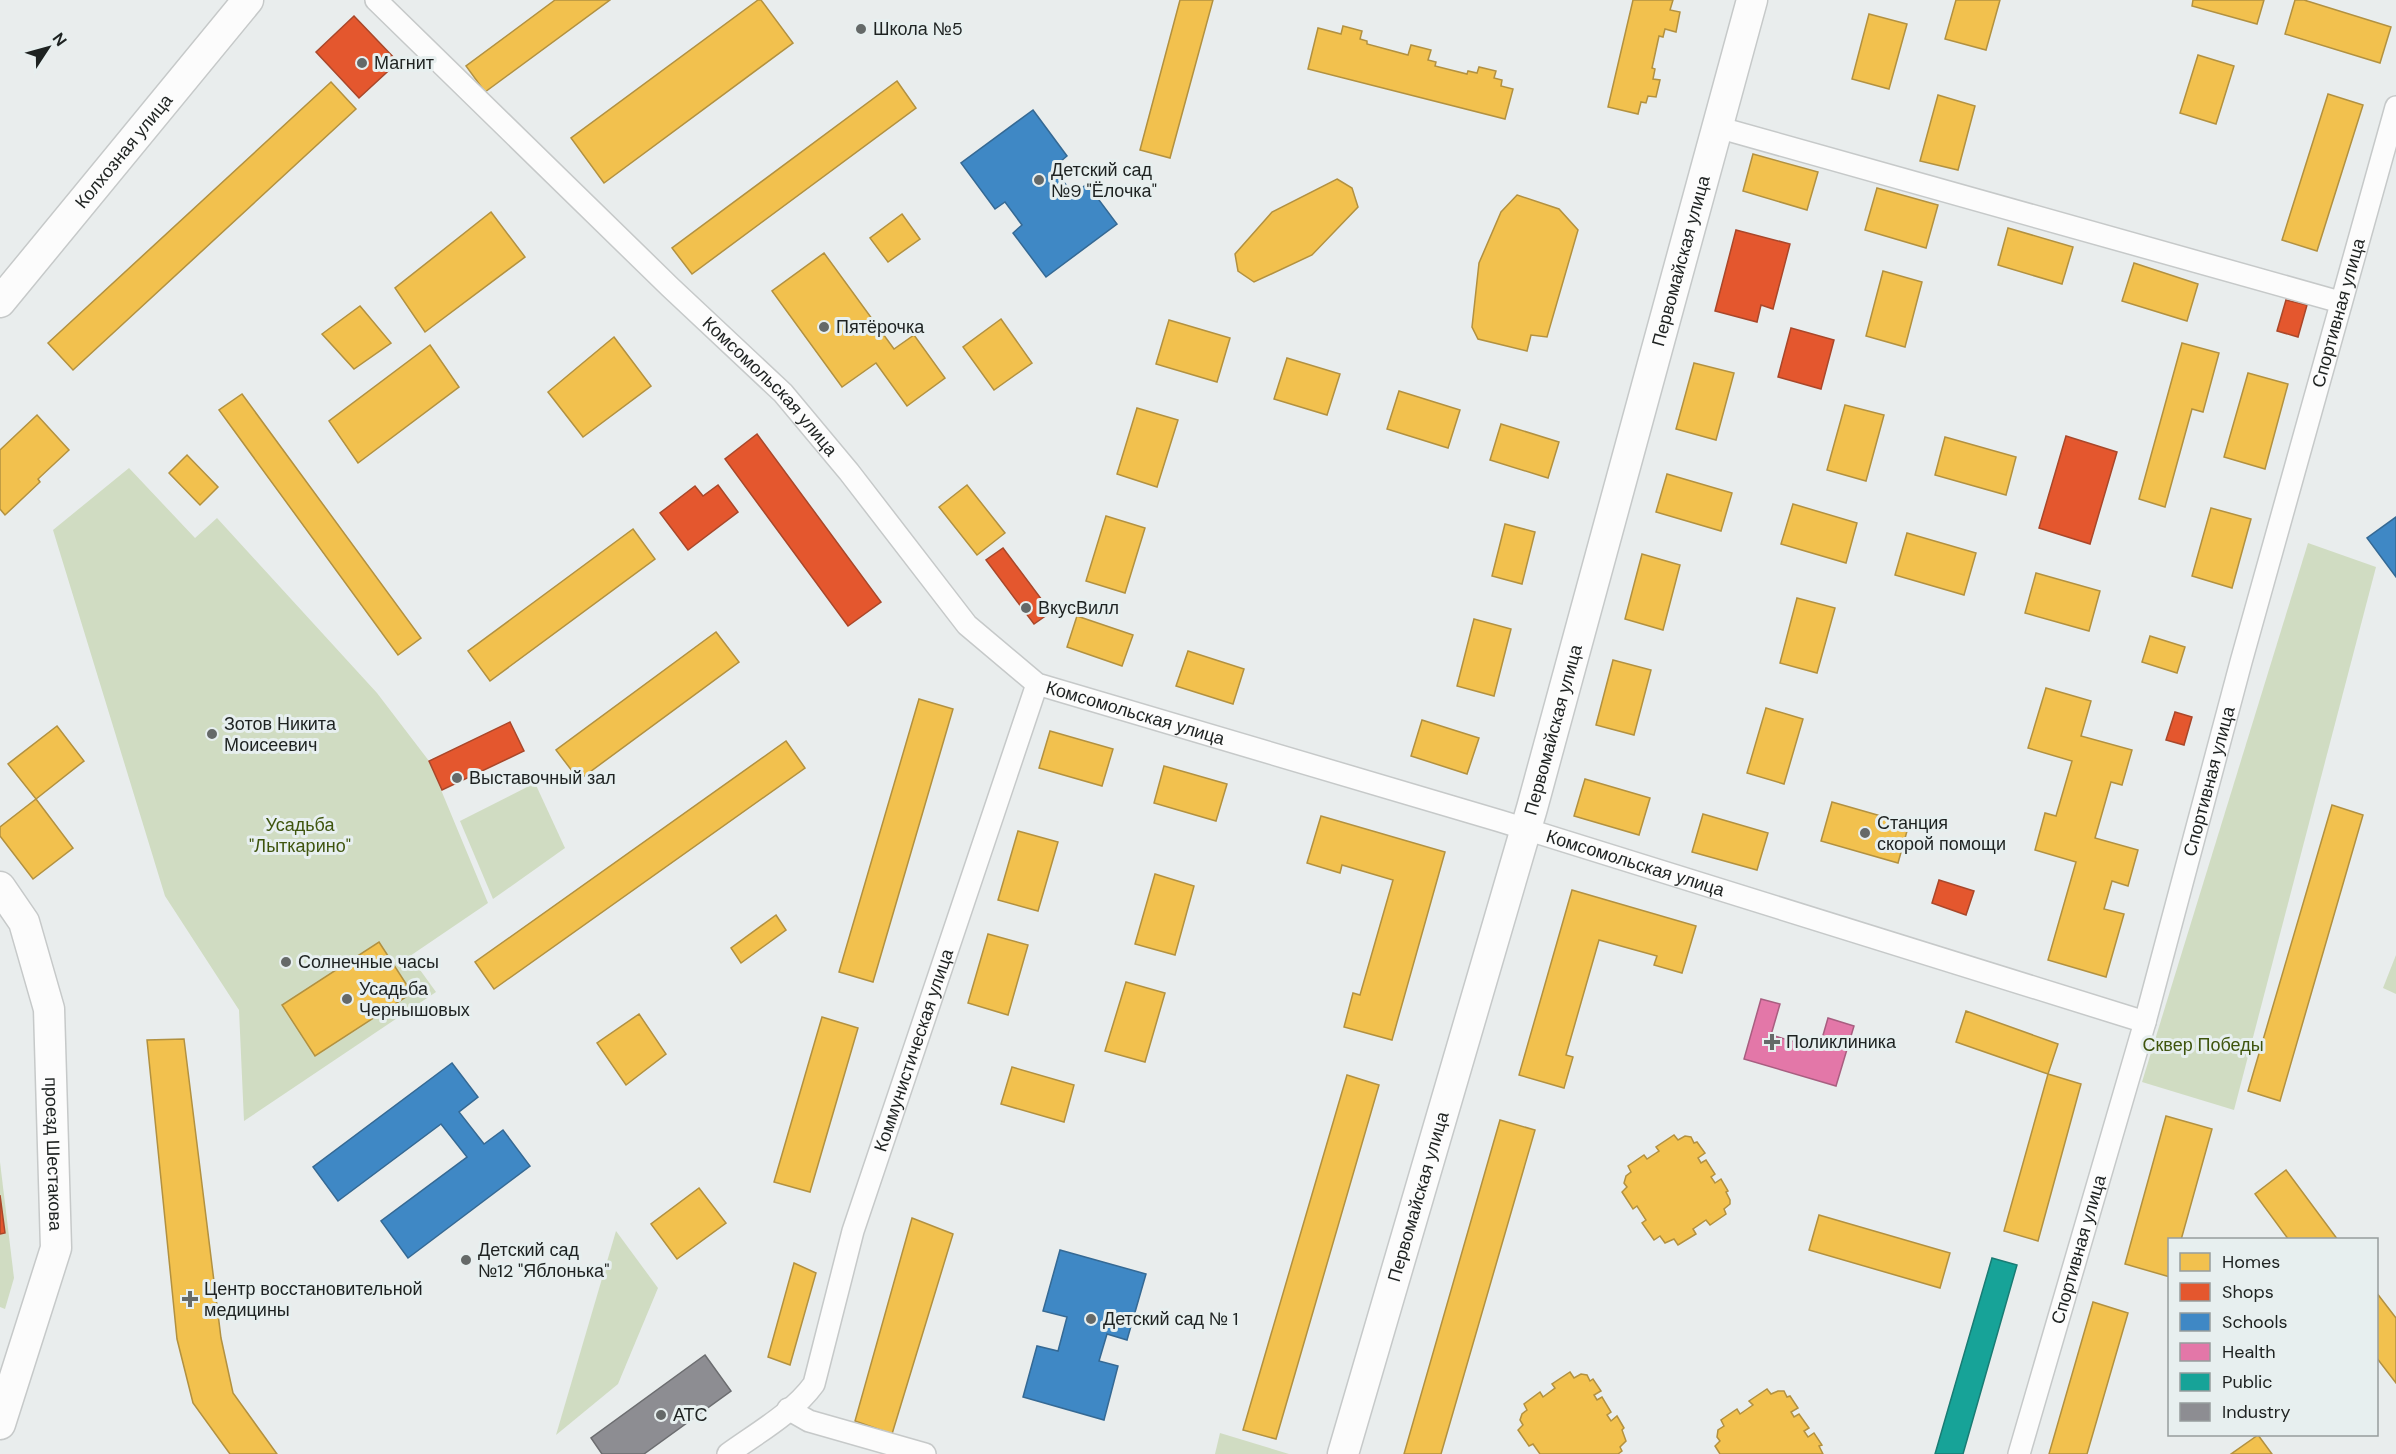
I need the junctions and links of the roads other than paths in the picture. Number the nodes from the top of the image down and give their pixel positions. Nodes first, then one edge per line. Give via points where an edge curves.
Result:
1 (248, 0) edge
2 (376, 0) edge
3 (1752, 0) edge
4 (2396, 107) edge
5 (1717, 127) junction
6 (0, 302) edge
7 (2340, 302) junction
8 (1037, 684) junction
9 (1526, 830) junction
10 (0, 887) edge
11 (2145, 1022) junction
12 (788, 1409) junction
13 (0, 1424) edge
14 (728, 1454) edge
15 (925, 1454) edge
16 (1343, 1454) edge
17 (2019, 1454) edge

1 - 6 street, Колхозная улица
2 - 8 street, Комсомольская улица via 783,393 967,625
3 - 5 street, Первомайская улица
4 - 7 street, Спортивная улица
5 - 7 street
5 - 9 street, Первомайская улица
7 - 11 street, Спортивная улица
8 - 9 street, Комсомольская улица
8 - 12 street, Коммунистическая улица via 853,1231 814,1384
9 - 11 street, Комсомольская улица
9 - 16 street, Первомайская улица
10 - 13 street, проезд Шестакова via 24,922 49,1009 56,1248
11 - 17 street, Спортивная улица
12 - 14 street, Коммунистическая улица
12 - 15 street via 809,1421

